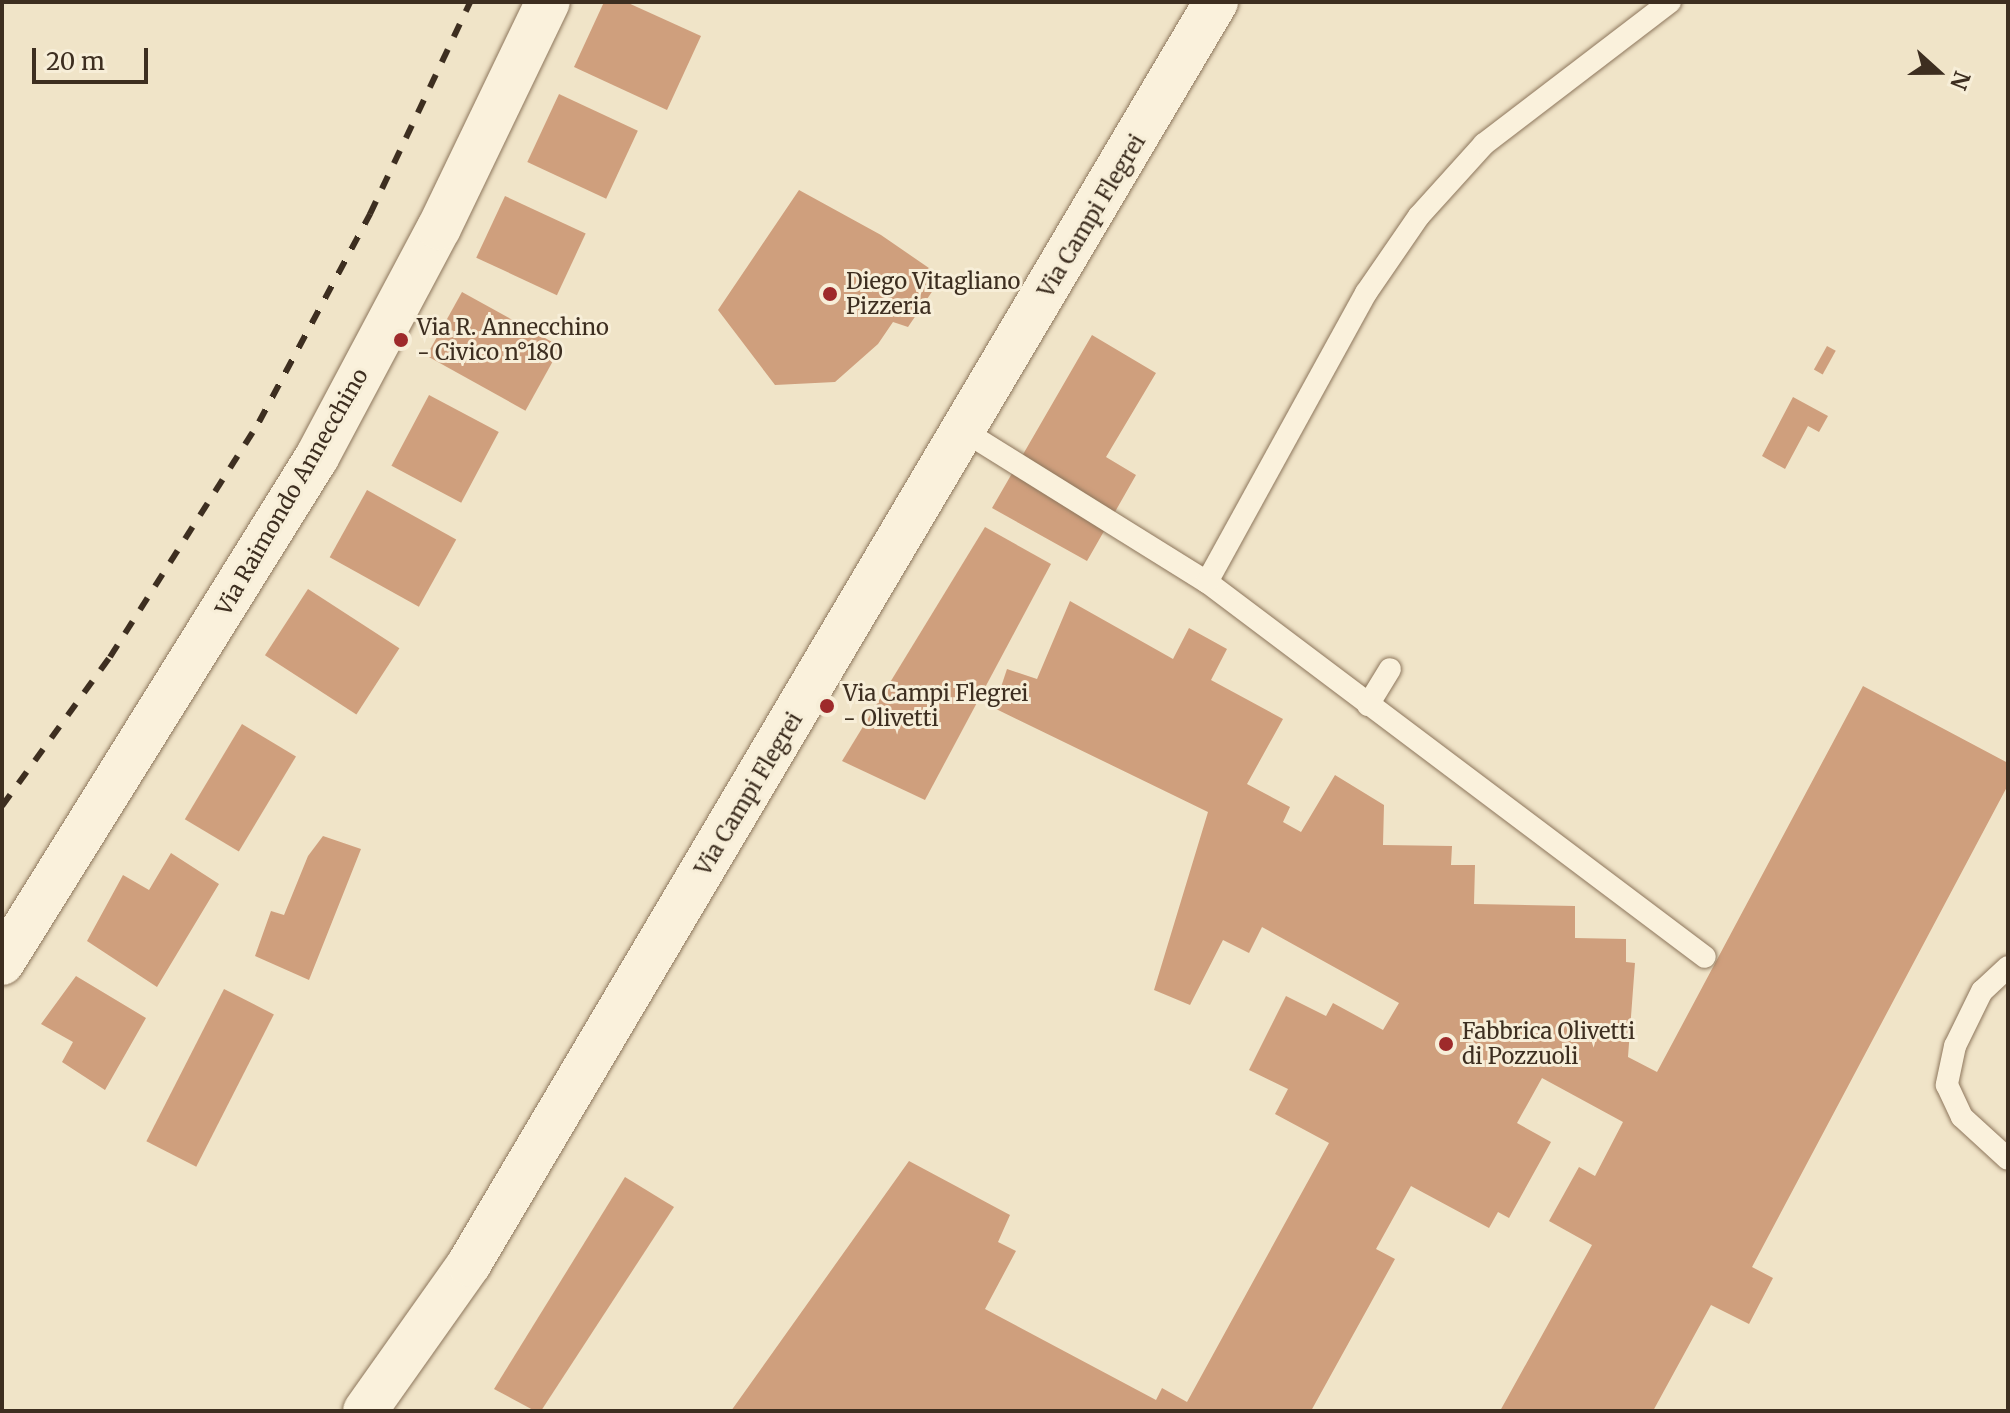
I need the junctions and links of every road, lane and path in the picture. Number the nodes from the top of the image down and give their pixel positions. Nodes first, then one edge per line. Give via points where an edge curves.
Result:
1 (548, 2) edge
2 (1216, 2) edge
3 (1670, 2) edge
4 (964, 431) junction
5 (1207, 582) junction
6 (1390, 669) dead end
7 (1368, 705) junction
8 (1705, 957) dead end
9 (2, 963) edge
10 (2008, 967) edge
11 (2008, 1159) edge
12 (365, 1411) edge

1 - 9 main road, Via Raimondo Annecchino via 439,228 317,457
2 - 4 main road, Via Campi Flegrei
3 - 5 lane via 1484,144 1419,216 1366,293
4 - 5 lane
4 - 12 main road, Via Campi Flegrei via 469,1264
5 - 7 lane
6 - 7 lane
7 - 8 lane
10 - 11 lane via 1982,991 1955,1046 1947,1085 1962,1117

